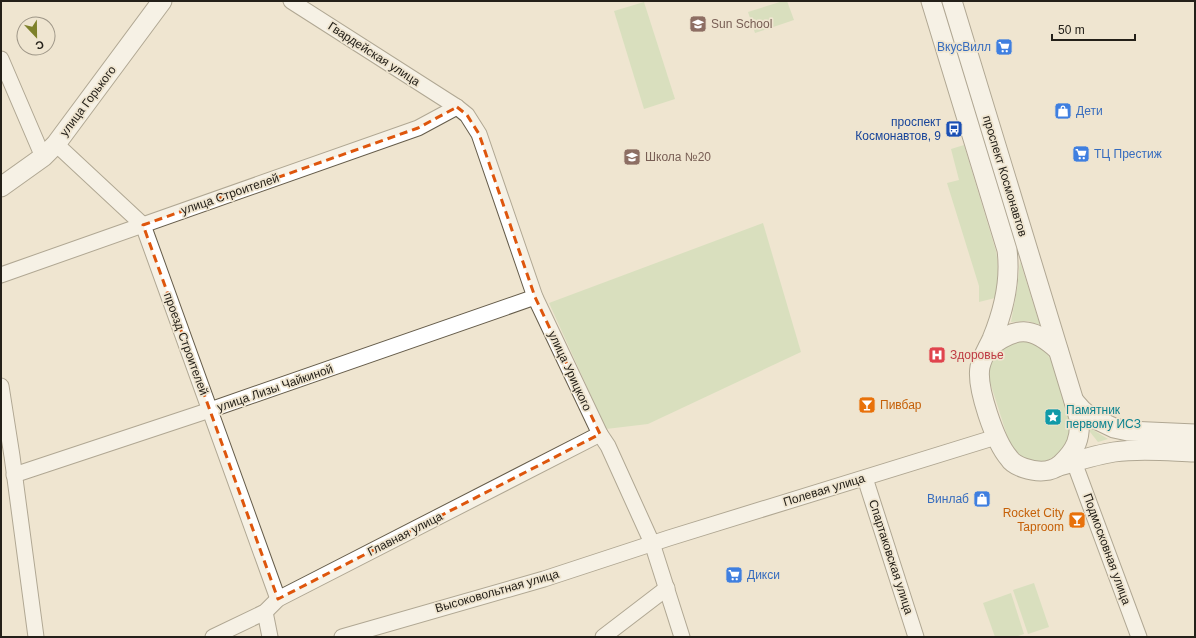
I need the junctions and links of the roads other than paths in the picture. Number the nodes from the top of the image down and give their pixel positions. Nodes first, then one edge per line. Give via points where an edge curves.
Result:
1 (162, 1) edge
2 (291, 1) edge
3 (931, 1) edge
4 (952, 1) edge
5 (1, 59) edge
6 (457, 107) junction
7 (49, 150) junction
8 (1, 188) edge
9 (143, 225) junction
10 (1, 275) edge
11 (535, 297) junction
12 (988, 348) junction
13 (1058, 350) junction
14 (1, 386) edge
15 (1074, 400) junction
16 (210, 410) junction
17 (600, 434) junction
18 (1195, 434) edge
19 (996, 437) junction
20 (1195, 452) edge
21 (1067, 464) junction
22 (14, 475) junction
23 (865, 478) junction
24 (652, 543) junction
25 (667, 588) junction
26 (278, 599) junction
27 (265, 612) junction
28 (36, 637) edge
29 (214, 637) edge
30 (270, 637) edge
31 (342, 637) edge
32 (603, 637) edge
33 (682, 637) edge
34 (916, 637) edge
35 (1139, 637) edge

1 - 7 main road, улица Горького
2 - 6 street, Гвардейская улица
3 - 12 main road, проспект Космонавтов via 1007,250 1009,264 1002,314
4 - 13 main road, проспект Космонавтов
5 - 7 street
6 - 9 street, улица Строителей via 418,128
6 - 11 street, улица Урицкого via 467,115 479,134
7 - 8 main road, улица Горького
7 - 9 street, проезд Строителей
9 - 10 street, улица Строителей
9 - 16 street, проезд Строителей
11 - 16 street, улица Лизы Чайкиной
11 - 17 street, улица Урицкого
12 - 13 main road via 1001,338 1020,332 1038,336
12 - 19 main road, проспект Космонавтов via 983,357 979,376
13 - 15 main road, проспект Космонавтов
14 - 22 street
15 - 18 main road via 1089,416 1114,428
15 - 21 main road, проспект Космонавтов via 1079,418 1079,438
16 - 22 street, улица Лизы Чайкиной
16 - 26 street, проезд Строителей
17 - 24 street, улица Урицкого via 608,446
17 - 26 street, Главная улица
19 - 21 main road, проспект Космонавтов via 1009,459 1019,466 1040,472
19 - 23 street, Полевая улица
20 - 21 main road via 1116,452
21 - 35 street, Подмосковная улица
22 - 28 street
23 - 24 street, Полевая улица
23 - 34 street, Спартаковская улица
24 - 25 street, улица Урицкого
24 - 31 street, Высоковольтная улица via 544,579
25 - 32 street
25 - 33 street, улица Урицкого
26 - 27 street, Главная улица
27 - 29 street, Главная улица
27 - 30 street

